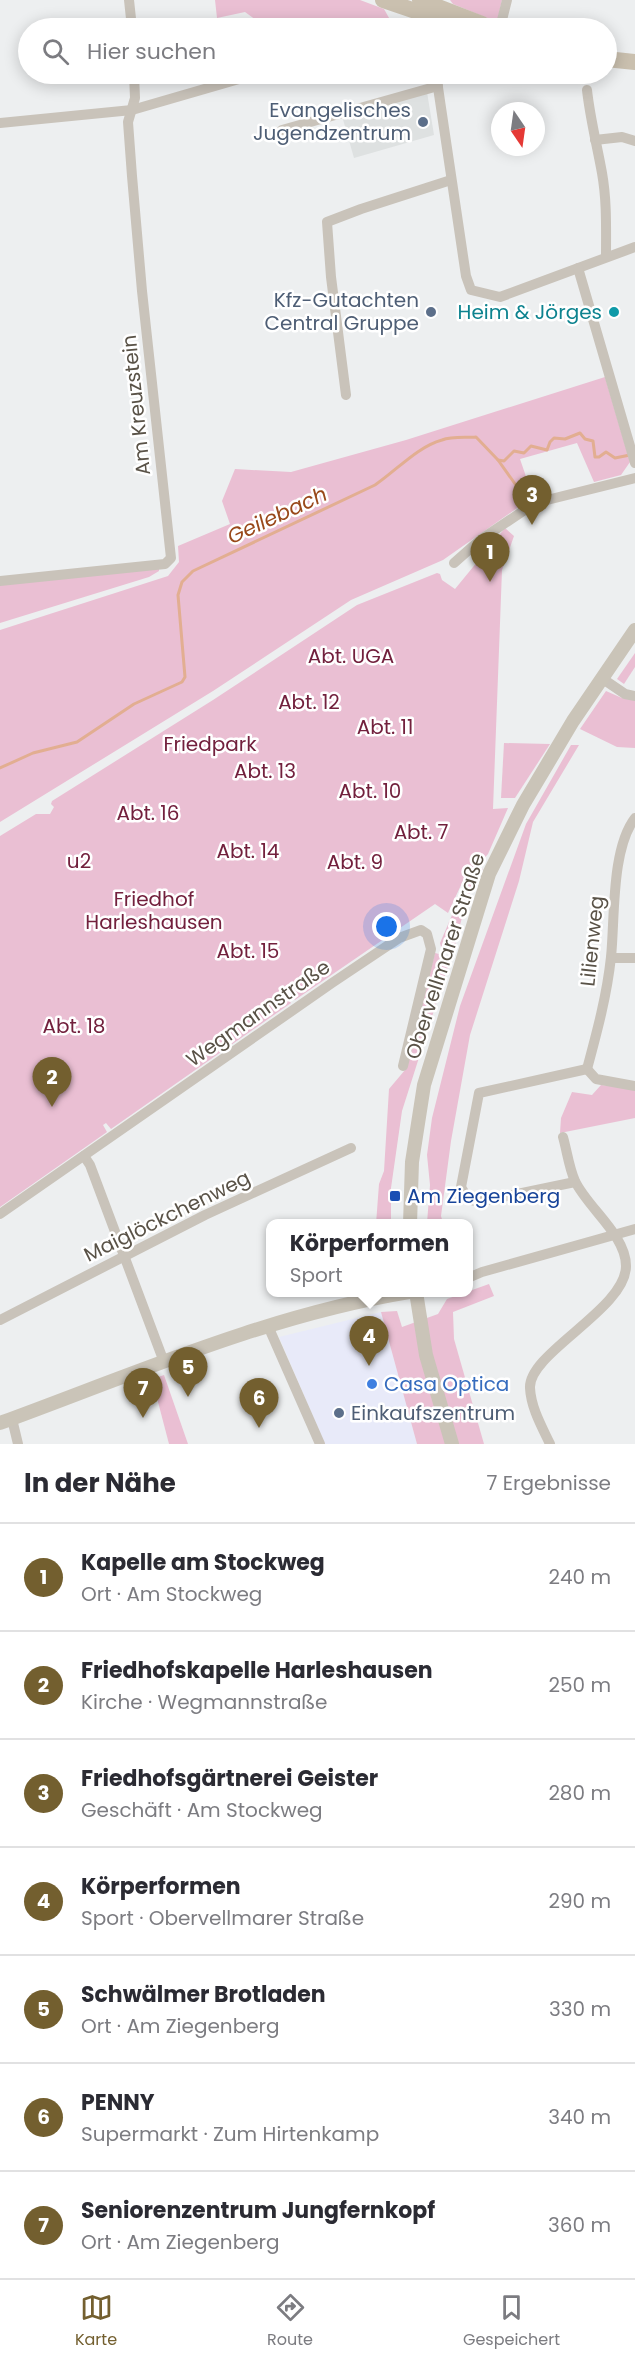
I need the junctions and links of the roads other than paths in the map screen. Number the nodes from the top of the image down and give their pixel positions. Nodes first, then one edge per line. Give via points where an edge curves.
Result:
1 (129, 0) edge
2 (383, 0) edge
3 (507, 0) edge
4 (430, 7) edge
5 (131, 18) edge
6 (420, 18) edge
7 (448, 18) edge
8 (464, 18) edge
9 (502, 18) edge
10 (617, 60) edge
11 (635, 62) edge
12 (134, 84) edge
13 (222, 84) edge
14 (438, 86) joint
15 (587, 90) dead end
16 (132, 110) junction
17 (0, 123) edge
18 (282, 130) dead end
19 (595, 140) junction
20 (635, 141) edge
21 (451, 180) junction
22 (635, 247) edge
23 (606, 257) junction
24 (578, 268) junction
25 (346, 395) dead end
26 (635, 462) edge
27 (635, 478) edge
28 (454, 563) dead end
29 (0, 581) edge
30 (635, 630) edge
31 (603, 679) junction
32 (635, 696) edge
33 (633, 823) edge
34 (611, 958) junction
35 (635, 958) edge
36 (403, 1066) dead end
37 (587, 1069) junction
38 (635, 1086) edge
39 (563, 1137) dead end
40 (351, 1148) dead end
41 (84, 1156) junction
42 (575, 1182) junction
43 (0, 1214) edge
44 (410, 1219) edge
45 (635, 1229) edge
46 (616, 1236) junction
47 (125, 1257) junction
48 (473, 1272) edge
49 (482, 1272) junction
50 (473, 1276) edge
51 (359, 1297) edge
52 (388, 1297) edge
53 (417, 1297) edge
54 (350, 1304) junction
55 (0, 1320) edge
56 (268, 1326) junction
57 (164, 1362) junction
58 (6, 1421) edge
59 (316, 1442) edge
60 (18, 1444) edge
61 (453, 1444) edge
62 (550, 1444) edge

1 - 5 street
2 - 4 main road
3 - 9 street
4 - 6 street
4 - 7 main road
4 - 8 main road
10 - 11 main road
12 - 16 street, Am Kreuzstein
13 - 16 street
14 - 18 street
14 - 21 street
15 - 19 street
16 - 17 street
16 - 29 street, Am Kreuzstein via 128,122 141,279 171,558 165,564
19 - 20 street via 621,137
19 - 23 street via 606,204
21 - 24 street via 471,290 500,297
21 - 25 street via 327,222
22 - 23 street
23 - 24 street
24 - 26 street
27 - 28 street via 535,503 480,540
30 - 31 main road, Obervellmarer Straße
31 - 32 street
31 - 44 main road, Obervellmarer Straße via 523,805 489,874 423,1085 412,1162
33 - 34 street, Lilienweg via 620,861
34 - 35 street
34 - 37 street, Lilienweg
36 - 41 street, Wegmannstraße via 431,949 428,934 421,930 399,938
37 - 38 street via 596,1079
37 - 42 street via 479,1092 461,1187 464,1196 478,1202
39 - 42 street
40 - 47 street, Maiglöckchenweg via 205,1215
41 - 43 street, Wegmannstraße
41 - 47 street
42 - 46 street
45 - 46 street
46 - 49 street
46 - 62 street via 627,1264 624,1280 613,1297 543,1362 530,1387 533,1406
47 - 55 street, Maiglöckchenweg
47 - 57 street
48 - 49 street
49 - 50 street
51 - 54 main road
52 - 54 main road
53 - 61 main road via 426,1355
54 - 56 main road
56 - 57 main road
56 - 59 street
57 - 58 main road
58 - 60 street

